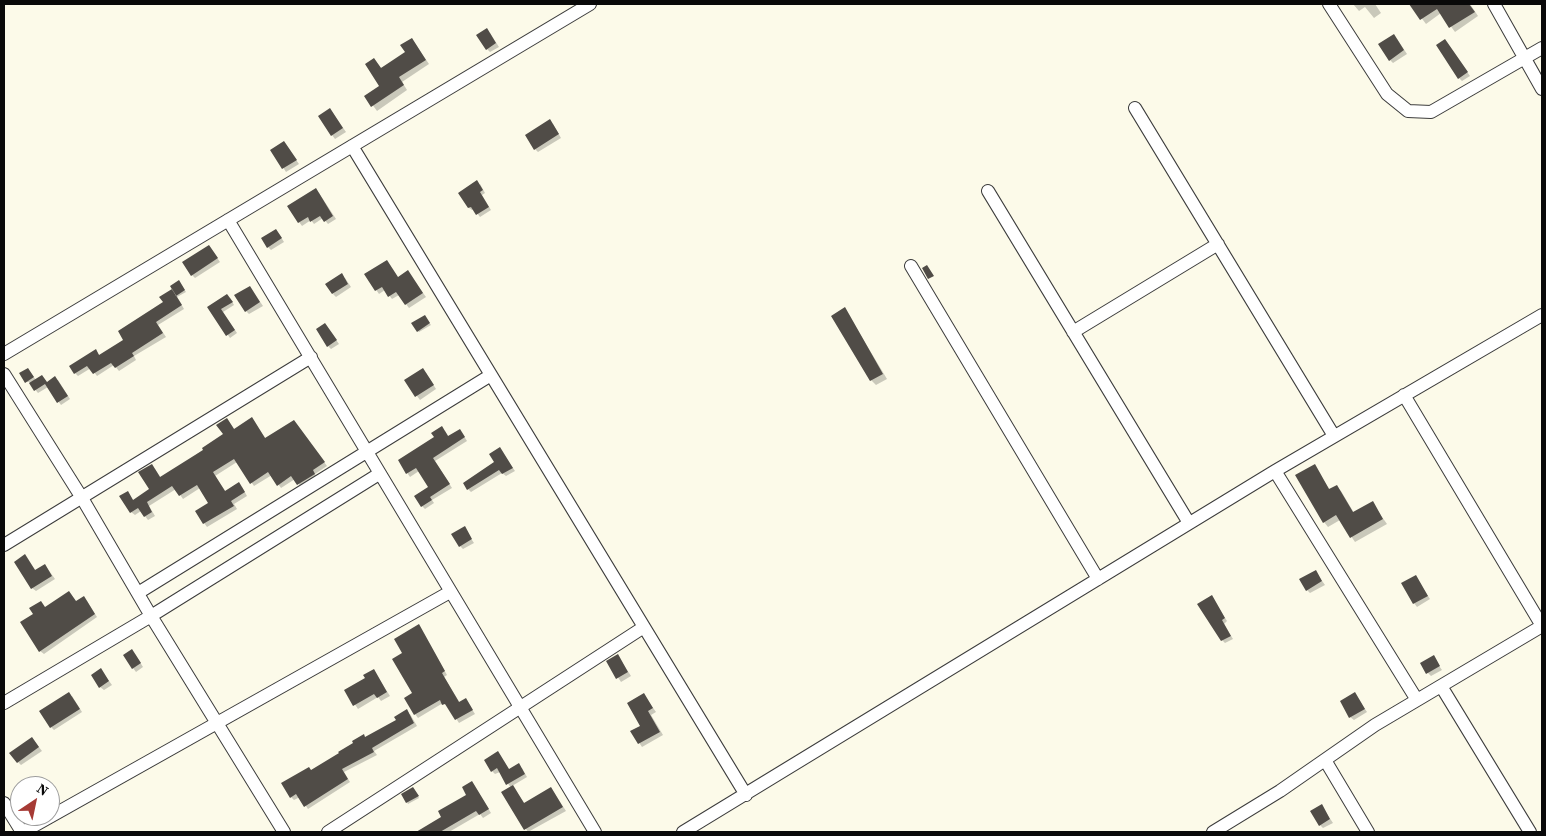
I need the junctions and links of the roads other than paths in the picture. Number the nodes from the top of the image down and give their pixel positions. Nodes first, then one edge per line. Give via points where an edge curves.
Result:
1 (590, 4) edge
2 (1329, 4) edge
3 (1494, 4) edge
4 (1542, 48) edge
5 (1525, 59) junction
6 (1542, 90) edge
7 (1135, 108) dead end
8 (352, 146) junction
9 (988, 191) dead end
10 (228, 220) junction
11 (1218, 244) junction
12 (911, 266) dead end
13 (1542, 316) edge
14 (1073, 332) junction
15 (4, 354) edge
16 (311, 357) junction
17 (4, 374) edge
18 (491, 376) junction
19 (1404, 396) junction
20 (1334, 436) junction
21 (368, 451) junction
22 (1275, 471) junction
23 (379, 474) junction
24 (82, 498) junction
25 (1189, 524) junction
26 (4, 545) edge
27 (1098, 579) junction
28 (450, 592) junction
29 (138, 594) junction
30 (150, 616) junction
31 (1542, 626) edge
32 (644, 627) junction
33 (1441, 686) junction
34 (1416, 700) junction
35 (4, 703) edge
36 (520, 708) junction
37 (216, 722) junction
38 (1325, 760) junction
39 (746, 794) junction
40 (4, 803) edge
41 (22, 832) edge
42 (284, 832) edge
43 (328, 832) edge
44 (595, 832) edge
45 (683, 832) edge
46 (1213, 832) edge
47 (1368, 832) edge
48 (1530, 832) edge

1 - 8 street
2 - 5 street via 1387,94 1408,111 1431,112
3 - 5 street
4 - 5 street
5 - 6 street
7 - 11 street
8 - 10 street
8 - 18 street
9 - 14 street
10 - 15 street
10 - 16 street
11 - 14 street
11 - 20 street
12 - 27 street
13 - 19 street
14 - 25 street
16 - 21 street
16 - 24 street
17 - 24 street
18 - 21 street
18 - 32 street
19 - 20 street
19 - 31 street
20 - 22 street
21 - 23 street
21 - 29 street
22 - 25 street
22 - 34 street
23 - 28 street
23 - 30 street
24 - 26 street
24 - 29 street
25 - 27 street
27 - 39 street
28 - 36 street
28 - 37 street
29 - 30 street
30 - 35 street
30 - 37 street
31 - 33 street
32 - 36 street
32 - 39 street
33 - 34 street
33 - 48 street
34 - 38 street
36 - 43 street
36 - 44 street
37 - 41 street
37 - 42 street
38 - 46 street via 1280,792
38 - 47 street
39 - 45 street
40 - 41 street

